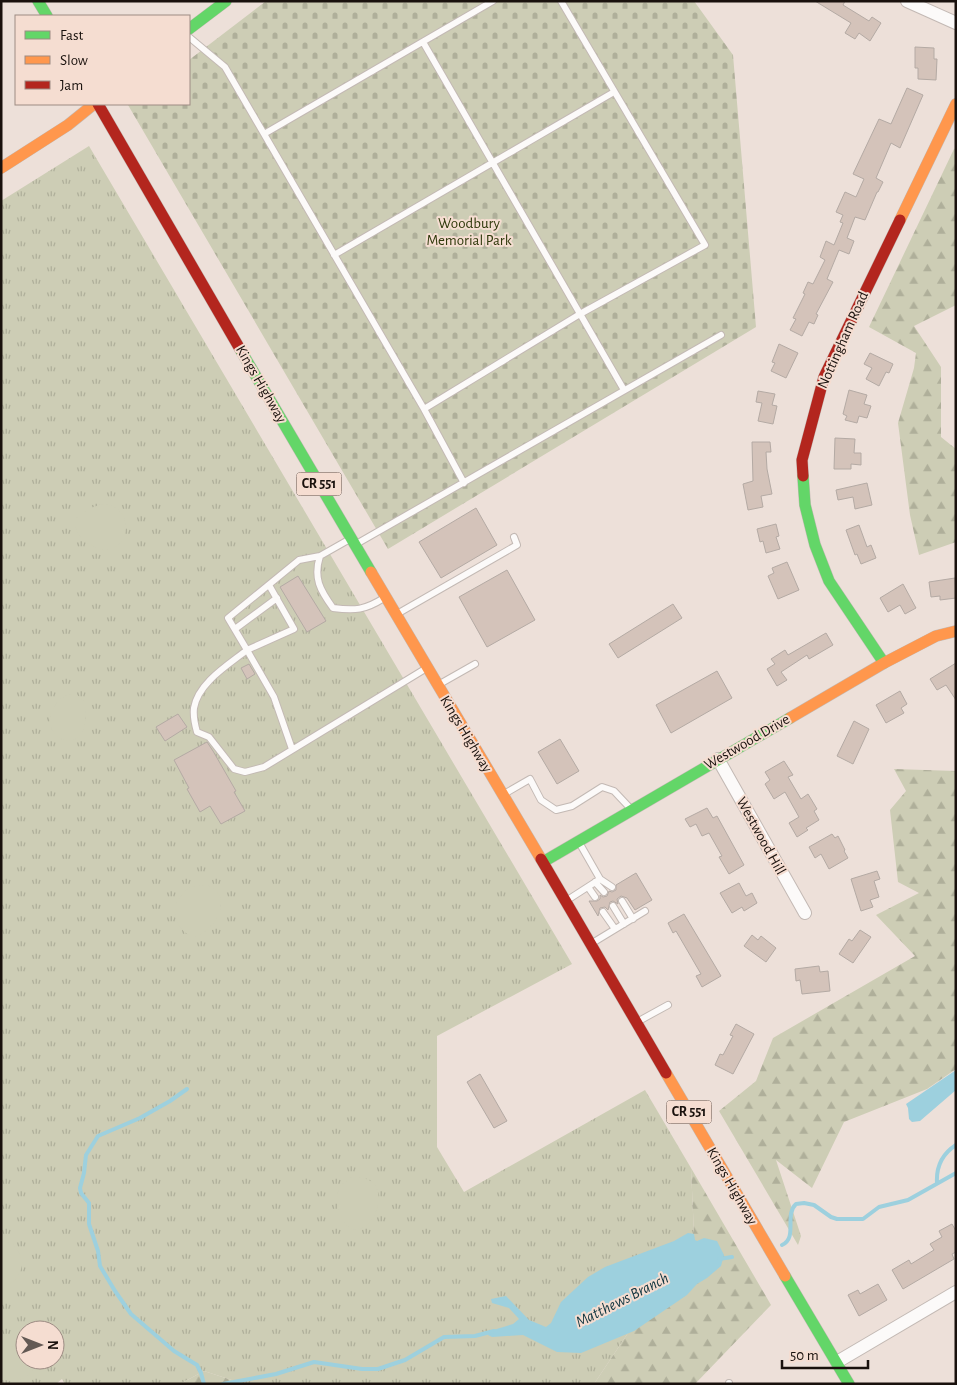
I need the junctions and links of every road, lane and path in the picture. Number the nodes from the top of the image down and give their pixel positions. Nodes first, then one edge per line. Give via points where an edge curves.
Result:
1 (38, 1) edge
2 (226, 1) edge
3 (492, 1) edge
4 (561, 1) edge
5 (907, 1) edge
6 (46, 15) edge
7 (956, 23) edge
8 (190, 28) edge
9 (190, 38) edge
10 (423, 42) junction
11 (614, 92) junction
12 (956, 104) edge
13 (95, 105) edge
14 (97, 105) edge
15 (264, 134) junction
16 (492, 163) junction
17 (1, 168) edge
18 (334, 256) junction
19 (580, 314) junction
20 (721, 335) dead end
21 (624, 390) junction
22 (424, 409) junction
23 (464, 483) junction
24 (514, 536) dead end
25 (353, 542) junction
26 (320, 556) junction
27 (269, 585) junction
28 (385, 597) junction
29 (277, 598) junction
30 (396, 615) junction
31 (235, 630) junction
32 (956, 631) edge
33 (246, 650) junction
34 (475, 664) dead end
35 (884, 664) junction
36 (427, 668) junction
37 (437, 686) junction
38 (292, 749) junction
39 (718, 759) junction
40 (502, 795) junction
41 (630, 809) junction
42 (578, 841) junction
43 (543, 862) junction
44 (598, 880) junction
45 (588, 887) junction
46 (612, 888) dead end
47 (604, 892) dead end
48 (595, 897) dead end
49 (566, 901) junction
50 (622, 901) dead end
51 (613, 906) dead end
52 (645, 911) dead end
53 (603, 912) dead end
54 (805, 913) dead end
55 (632, 919) junction
56 (624, 924) junction
57 (615, 929) junction
58 (590, 944) junction
59 (668, 1005) dead end
60 (636, 1022) junction
61 (956, 1292) edge
62 (837, 1362) junction
63 (849, 1384) edge

1 - 6 main road
2 - 8 main road
3 - 10 lane
4 - 11 lane
5 - 7 street
9 - 15 lane via 225,67
10 - 15 lane
10 - 16 lane
11 - 16 lane
11 - 19 lane via 705,245
12 - 35 main road, Nottingham Road via 824,377 802,460 805,505 815,545 829,581
13 - 17 main road via 68,126
14 - 25 main road, Kings Highway / CR 551
15 - 18 lane
16 - 18 lane
16 - 19 lane
18 - 22 lane
19 - 21 lane
19 - 22 lane
20 - 21 lane
21 - 23 lane
22 - 23 lane
23 - 25 lane
24 - 30 lane via 517,545
25 - 26 lane
25 - 28 main road, Kings Highway / CR 551
26 - 27 lane via 299,560
26 - 28 lane via 316,570 321,591 333,608 354,610 373,605
27 - 29 lane
27 - 31 lane via 228,618
28 - 30 main road, Kings Highway / CR 551
29 - 31 lane
29 - 33 lane via 294,629
30 - 36 main road, Kings Highway / CR 551
31 - 33 lane
32 - 35 main road, Westwood Drive via 936,636
33 - 38 lane via 274,697
33 - 38 lane via 206,684 197,697 193,710 196,732 209,737 234,769 245,772 264,767
34 - 37 lane
35 - 39 main road, Westwood Drive
36 - 37 main road, Kings Highway / CR 551
36 - 38 lane
37 - 40 main road, Kings Highway / CR 551
39 - 41 main road, Westwood Drive
39 - 54 street, Westwood Hill
40 - 41 lane via 530,778 541,800 556,810 572,806 602,787 614,791
40 - 43 main road, Kings Highway / CR 551
41 - 42 main road, Westwood Drive
42 - 43 main road, Westwood Drive
42 - 44 lane
43 - 49 main road, Kings Highway / CR 551
44 - 45 lane
44 - 46 lane
44 - 47 lane
45 - 48 lane
45 - 49 lane
49 - 58 main road, Kings Highway / CR 551
50 - 55 lane
51 - 56 lane
52 - 55 lane
53 - 57 lane
55 - 56 lane
56 - 57 lane
57 - 58 lane
58 - 60 main road, Kings Highway / CR 551
59 - 60 lane
60 - 62 main road, Kings Highway / CR 551
61 - 62 street
62 - 63 main road, CR 551

